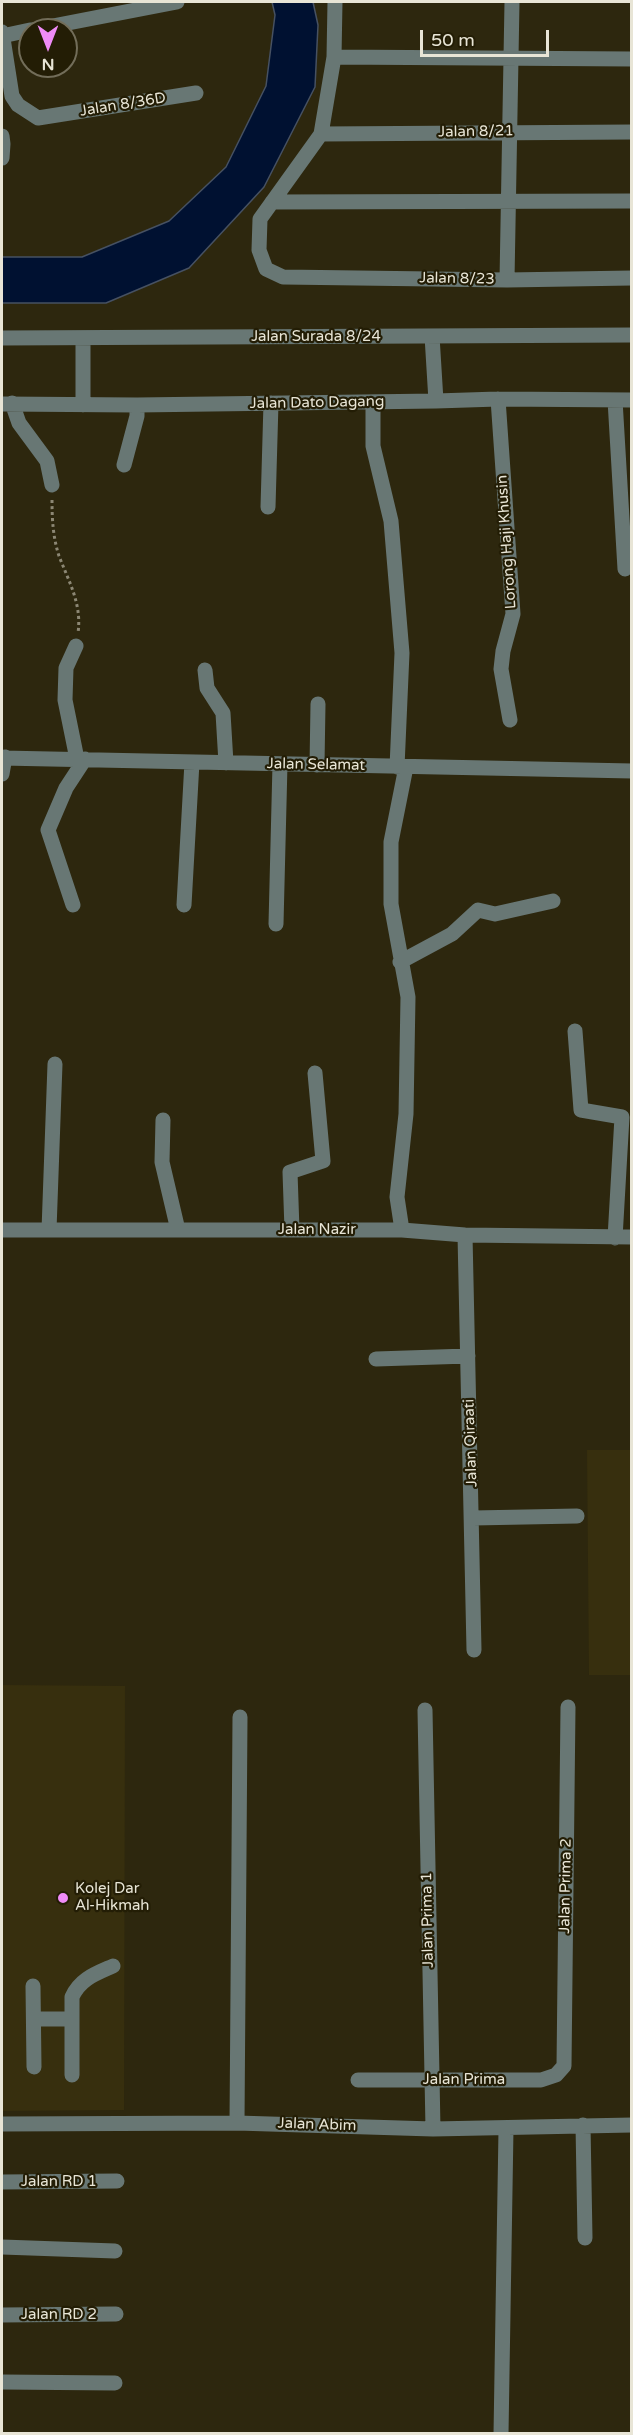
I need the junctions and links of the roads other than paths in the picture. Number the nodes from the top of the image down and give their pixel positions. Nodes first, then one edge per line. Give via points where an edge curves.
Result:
1 (177, 2) edge
2 (335, 2) edge
3 (512, 2) edge
4 (78, 21) edge
5 (18, 32) edge
6 (2, 34) edge
7 (334, 57) junction
8 (511, 58) junction
9 (632, 59) edge
10 (196, 93) dead end
11 (509, 131) junction
12 (632, 132) edge
13 (321, 134) junction
14 (2, 136) edge
15 (2, 158) edge
16 (632, 201) edge
17 (272, 202) junction
18 (508, 202) junction
19 (632, 278) edge
20 (507, 280) junction
21 (632, 335) edge
22 (432, 336) junction
23 (2, 338) edge
24 (83, 338) junction
25 (498, 399) junction
26 (615, 400) junction
27 (632, 400) edge
28 (373, 402) junction
29 (436, 402) junction
30 (271, 403) junction
31 (7, 404) edge
32 (83, 405) junction
33 (137, 405) junction
34 (124, 465) dead end
35 (52, 485) road end
36 (268, 507) dead end
37 (625, 569) dead end
38 (76, 646) road end
39 (205, 670) dead end
40 (318, 704) dead end
41 (510, 720) dead end
42 (3, 758) edge
43 (81, 759) junction
44 (192, 762) junction
45 (226, 763) junction
46 (280, 764) junction
47 (318, 765) junction
48 (401, 767) junction
49 (632, 771) edge
50 (2, 774) edge
51 (553, 901) dead end
52 (74, 904) dead end
53 (184, 905) dead end
54 (276, 924) dead end
55 (400, 962) junction
56 (575, 1031) dead end
57 (55, 1064) dead end
58 (315, 1073) dead end
59 (163, 1120) dead end
60 (2, 1230) edge
61 (49, 1230) junction
62 (178, 1230) junction
63 (292, 1230) junction
64 (402, 1230) junction
65 (465, 1235) junction
66 (632, 1237) edge
67 (615, 1238) junction
68 (468, 1356) junction
69 (376, 1359) dead end
70 (577, 1516) dead end
71 (473, 1518) junction
72 (474, 1650) dead end
73 (567, 1707) dead end
74 (424, 1710) dead end
75 (240, 1717) dead end
76 (112, 1966) dead end
77 (33, 1986) dead end
78 (33, 2019) junction
79 (72, 2019) junction
80 (564, 2066) joint
81 (34, 2067) dead end
82 (72, 2075) dead end
83 (358, 2080) dead end
84 (431, 2080) junction
85 (237, 2123) junction
86 (2, 2124) edge
87 (583, 2125) junction
88 (632, 2125) edge
89 (432, 2129) junction
90 (506, 2129) junction
91 (117, 2181) dead end
92 (2, 2182) edge
93 (585, 2238) dead end
94 (2, 2247) edge
95 (115, 2251) dead end
96 (116, 2314) dead end
97 (2, 2315) edge
98 (2, 2382) edge
99 (115, 2383) dead end
100 (501, 2433) edge

1 - 4 street
2 - 7 street
3 - 8 street
5 - 6 street
6 - 10 street, Jalan 8/36D via 12,96 38,118
7 - 8 street
7 - 13 street
8 - 9 street
8 - 11 street
11 - 12 street, Jalan 8/21
11 - 13 street, Jalan 8/21
11 - 18 street
13 - 17 street
14 - 15 street
16 - 18 street
17 - 18 street
17 - 20 street, Jalan 8/23 via 260,219 259,250 266,270 283,277
18 - 20 street
19 - 20 street, Jalan 8/23
21 - 22 street, Jalan Surada 8/24
22 - 24 street, Jalan Surada 8/24
22 - 29 street
23 - 24 street, Jalan Surada 8/24
24 - 32 street
25 - 26 street, Jalan Dato Dagang
25 - 29 street, Jalan Dato Dagang
25 - 41 street, Lorong Haji Khusin via 513,614 501,669
26 - 27 street, Jalan Dato Dagang
26 - 37 street
28 - 29 street, Jalan Dato Dagang
28 - 30 street, Jalan Dato Dagang
28 - 48 street via 373,446 391,521 402,653
30 - 33 street, Jalan Dato Dagang
30 - 36 street
31 - 32 street, Jalan Dato Dagang
31 - 35 street via 47,461
32 - 33 street, Jalan Dato Dagang
33 - 34 street
38 - 43 street via 66,668 65,700
39 - 45 street via 207,688 223,713
40 - 47 street
42 - 43 street, Jalan Selamat
42 - 50 street
43 - 44 street, Jalan Selamat
43 - 52 street via 48,830
44 - 45 street, Jalan Selamat
44 - 53 street
45 - 46 street, Jalan Selamat
46 - 47 street, Jalan Selamat
46 - 54 street
47 - 48 street, Jalan Selamat
48 - 49 street, Jalan Selamat
48 - 55 street via 391,842 391,904
51 - 55 street via 495,914 478,910 452,934
55 - 64 street via 408,997 406,1114 397,1197
56 - 67 street via 581,1110 622,1118
57 - 61 street
58 - 63 street via 323,1161 290,1172
59 - 62 street via 162,1162
60 - 61 street, Jalan Nazir
61 - 62 street, Jalan Nazir
62 - 63 street, Jalan Nazir
63 - 64 street, Jalan Nazir
64 - 65 street, Jalan Nazir
65 - 67 street, Jalan Nazir
65 - 68 street, Jalan Qiraati
66 - 67 street, Jalan Nazir
68 - 69 street
68 - 71 street, Jalan Qiraati
70 - 71 street
71 - 72 street, Jalan Qiraati
73 - 80 street, Jalan Prima 2
74 - 84 street, Jalan Prima 1
75 - 85 street
76 - 79 street via 77,1986 72,1998
77 - 78 street
78 - 79 street
78 - 81 street
79 - 82 street
80 - 84 street, Jalan Prima via 556,2075 541,2080
83 - 84 street, Jalan Prima
84 - 89 street, Jalan Prima 1
85 - 86 street, Jalan Abim
85 - 89 street, Jalan Abim
87 - 88 street, Jalan Abim
87 - 90 street, Jalan Abim
87 - 93 street
89 - 90 street, Jalan Abim
90 - 100 street
91 - 92 street, Jalan RD 1
94 - 95 street
96 - 97 street, Jalan RD 2
98 - 99 street

